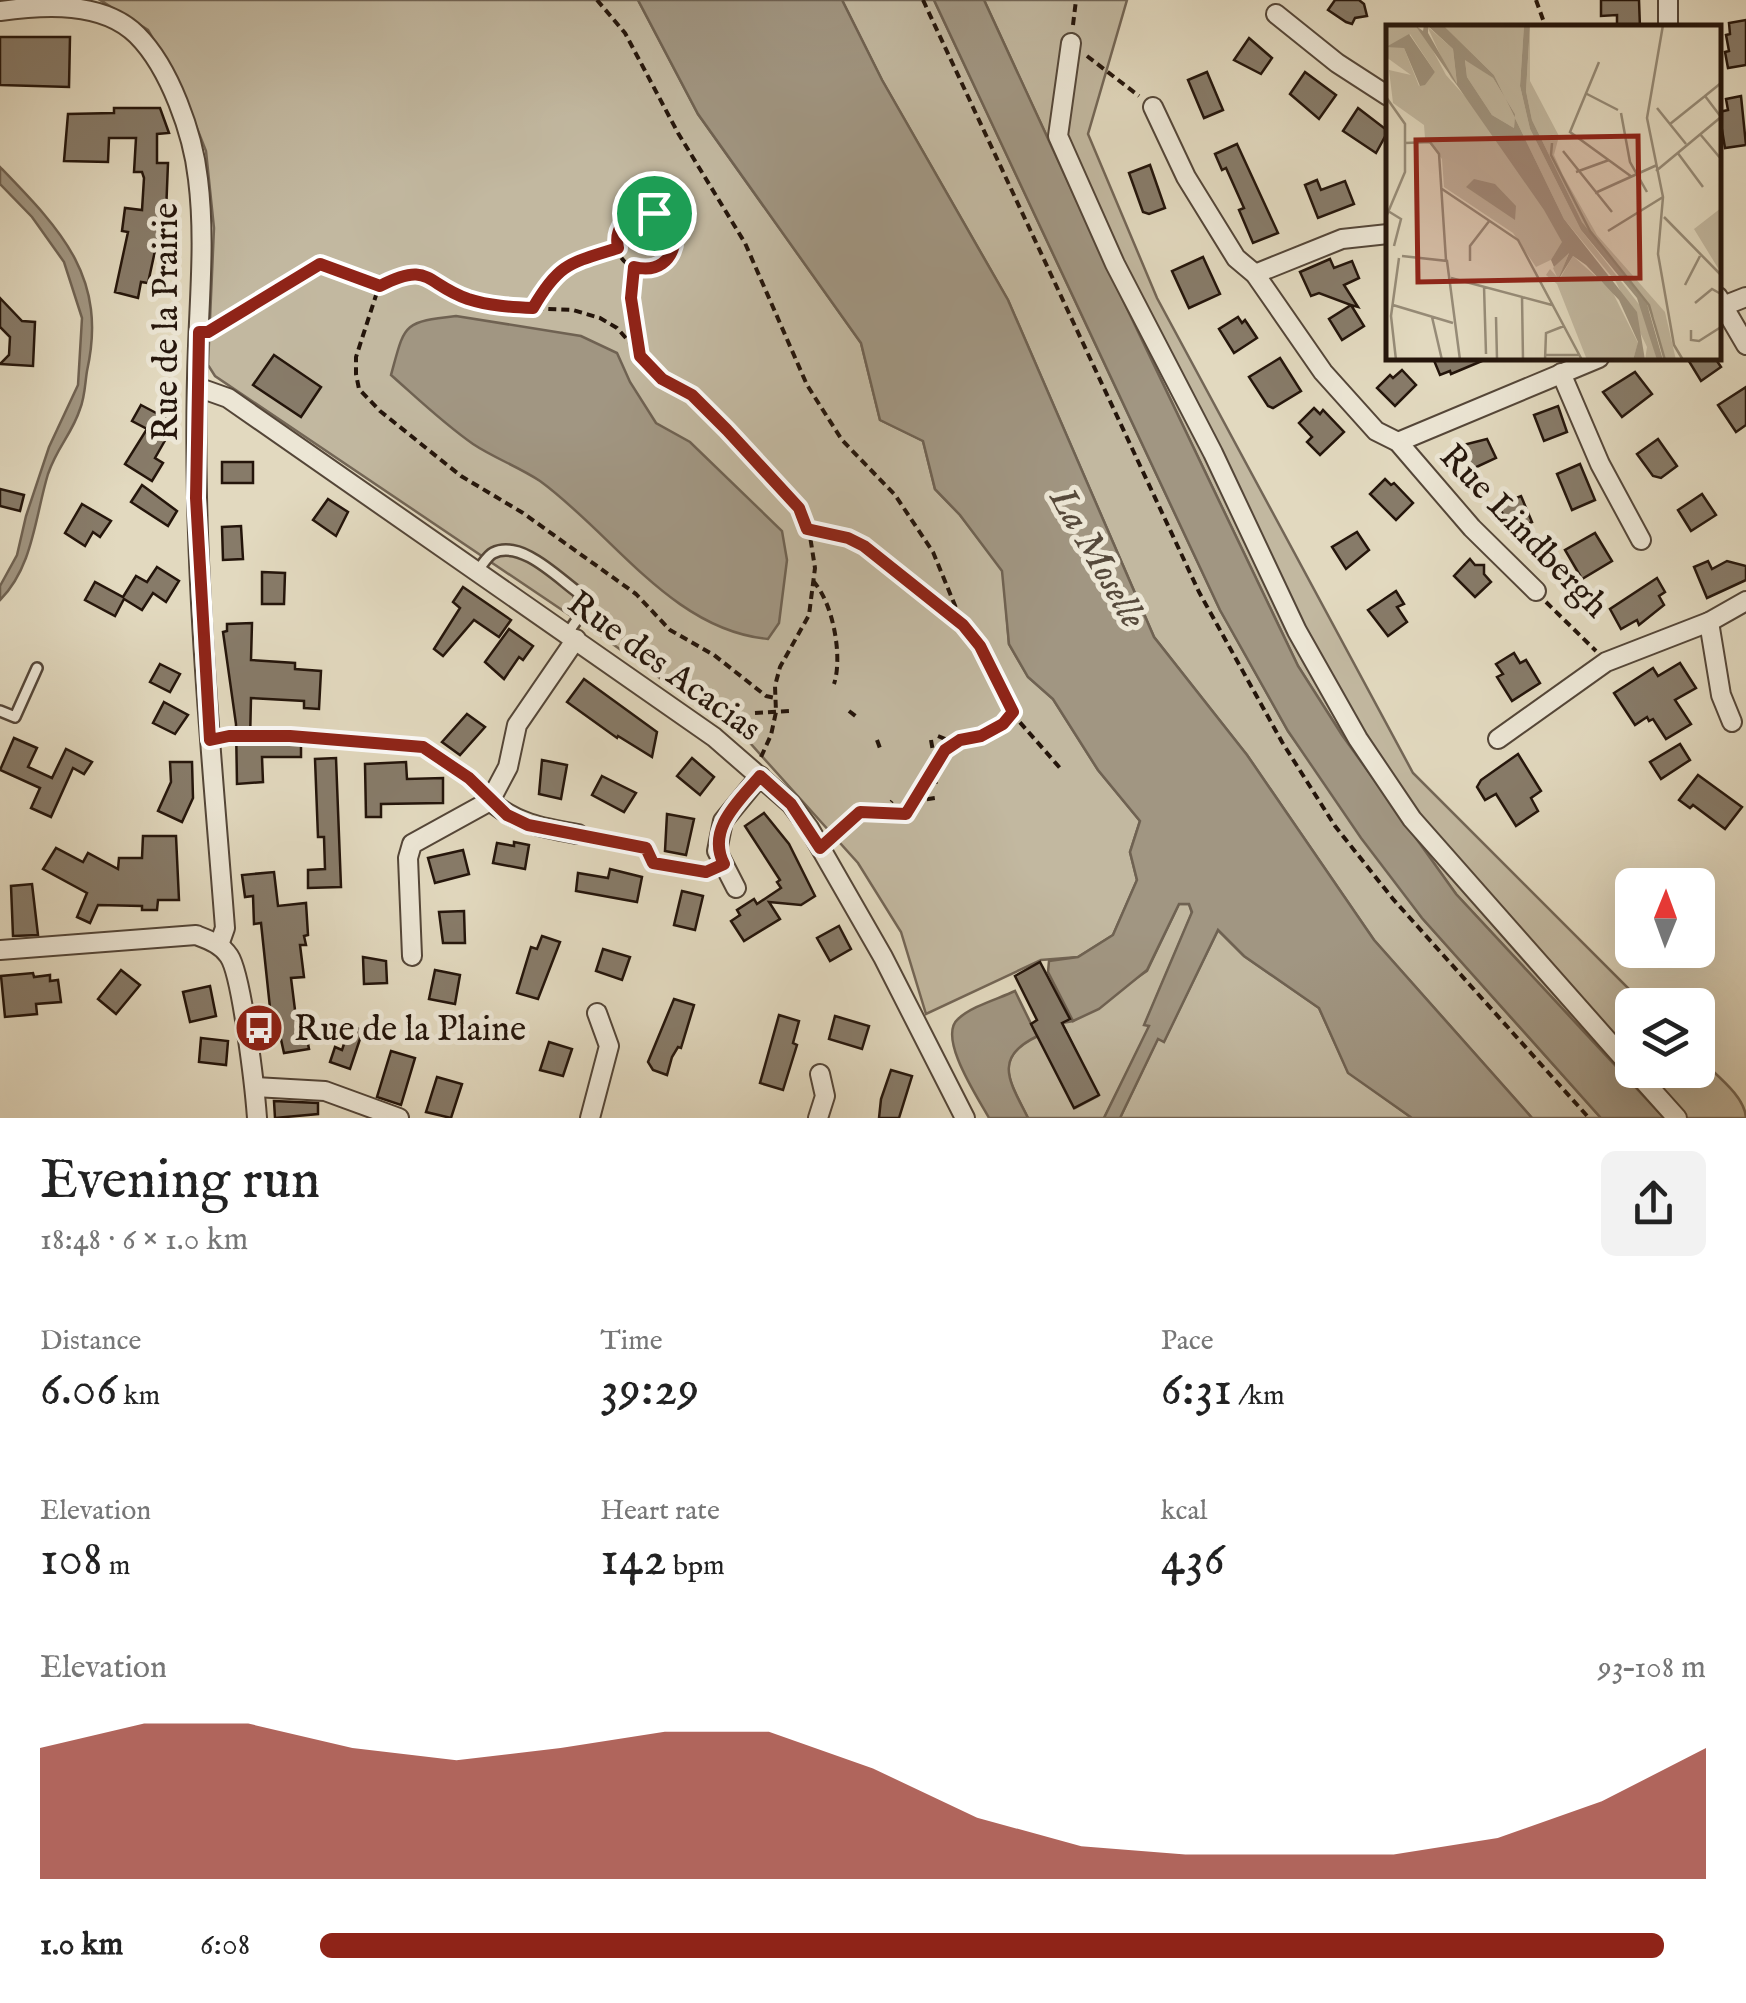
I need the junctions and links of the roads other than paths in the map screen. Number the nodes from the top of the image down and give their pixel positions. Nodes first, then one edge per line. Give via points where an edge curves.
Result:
1 (1272, 7) edge
2 (0, 11) edge
3 (1070, 43) road end
4 (1386, 95) edge
5 (1153, 107) road end
6 (1386, 234) edge
7 (1255, 274) junction
8 (1746, 298) edge
9 (1721, 304) edge
10 (1721, 306) edge
11 (1746, 346) edge
12 (1593, 360) edge
13 (1561, 373) junction
14 (197, 387) junction
15 (1398, 442) junction
16 (1641, 540) dead end
17 (478, 571) junction
18 (1536, 592) road end
19 (1746, 601) edge
20 (1709, 622) junction
21 (572, 637) junction
22 (37, 668) dead end
23 (0, 712) edge
24 (1732, 722) dead end
25 (1498, 738) dead end
26 (756, 772) junction
27 (490, 801) junction
28 (578, 834) road end
29 (736, 888) dead end
30 (219, 946) junction
31 (0, 950) edge
32 (412, 956) dead end
33 (597, 1013) dead end
34 (1615, 1049) edge
35 (820, 1074) dead end
36 (255, 1087) junction
37 (1650, 1088) edge
38 (257, 1118) edge
39 (399, 1118) edge
40 (590, 1118) edge
41 (818, 1118) edge
42 (965, 1118) edge
43 (1677, 1118) edge

1 - 4 street
2 - 14 street, Rue de la Prairie via 77,8 135,32 151,52 196,164
3 - 34 street via 1058,136 1297,631 1412,818
5 - 7 street, Rue Lindbergh via 1186,177 1236,258
6 - 7 street via 1342,239
7 - 15 street, Rue Lindbergh via 1323,372 1376,430
8 - 9 street
10 - 11 street
12 - 13 street
13 - 15 street
13 - 16 street
14 - 17 street, Rue des Acacias via 228,398
14 - 30 street, Rue de la Prairie via 196,498 225,928
15 - 18 street, Rue Lindbergh
17 - 21 street, Rue des Acacias
17 - 21 lane via 492,553 526,555 579,593 581,614
19 - 20 street
20 - 24 street
20 - 25 street via 1606,662
21 - 26 street, Rue des Acacias
21 - 27 street via 518,725 508,767
22 - 23 lane via 15,717
26 - 29 street via 723,821 717,851
26 - 42 street, Rue des Acacias via 791,804 820,848
27 - 28 street via 528,825
27 - 32 street via 412,844
30 - 31 street via 196,936
30 - 36 street via 231,958
33 - 40 street via 609,1046
35 - 41 street via 825,1096
36 - 38 street
36 - 39 street via 325,1091
37 - 43 street

